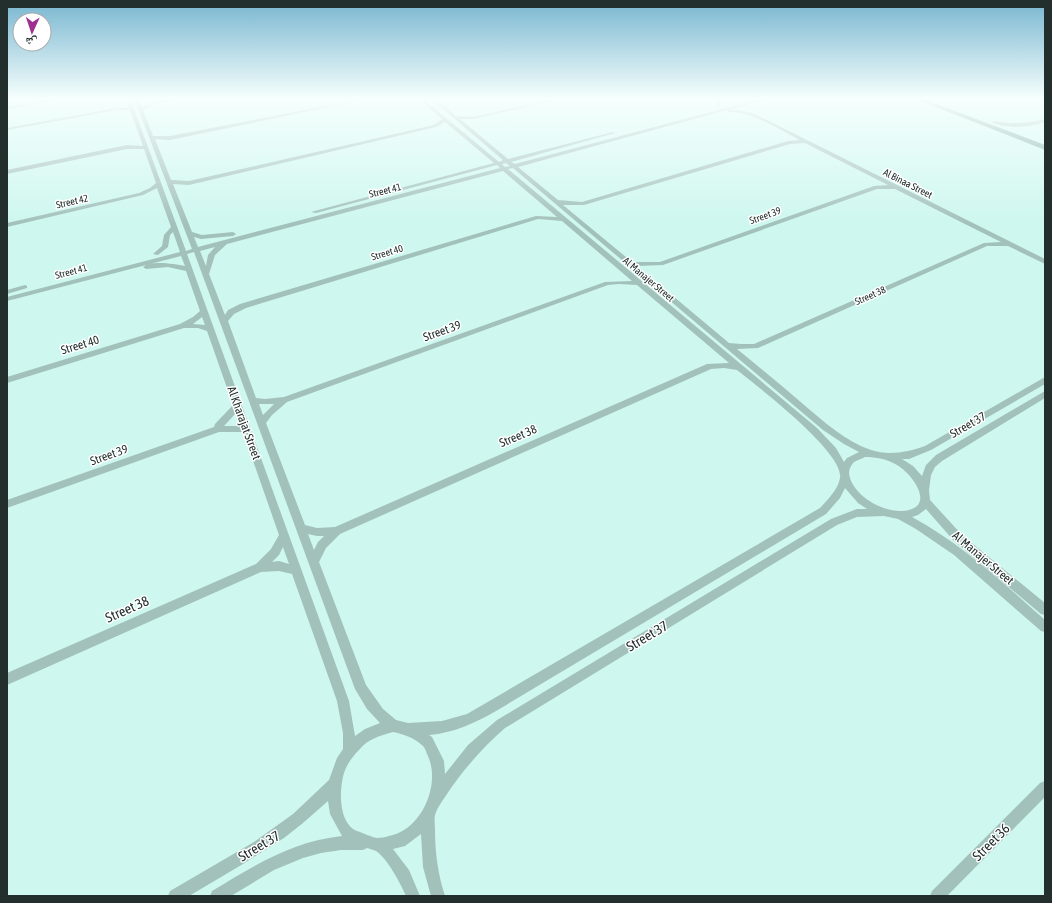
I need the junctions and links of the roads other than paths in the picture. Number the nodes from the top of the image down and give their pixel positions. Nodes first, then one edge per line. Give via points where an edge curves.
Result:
1 (140, 140) edge
2 (142, 140) edge
3 (153, 140) edge
4 (167, 140) edge
5 (375, 140) edge
6 (471, 140) edge
7 (484, 140) edge
8 (589, 140) edge
9 (607, 140) edge
10 (803, 140) edge
11 (811, 140) edge
12 (1025, 140) edge
13 (790, 142) joint
14 (809, 143) junction
15 (127, 147) junction
16 (156, 147) junction
17 (145, 148) junction
18 (1045, 148) edge
19 (481, 149) junction
20 (499, 152) junction
21 (536, 153) junction
22 (536, 160) junction
23 (512, 163) junction
24 (501, 166) junction
25 (477, 169) junction
26 (7, 172) edge
27 (515, 178) junction
28 (878, 178) junction
29 (466, 179) junction
30 (529, 179) junction
31 (169, 182) junction
32 (189, 183) junction
33 (158, 184) junction
34 (876, 187) junction
35 (900, 189) junction
36 (174, 193) junction
37 (141, 194) junction
38 (162, 196) junction
39 (557, 202) junction
40 (582, 204) junction
41 (548, 206) junction
42 (307, 214) dead end
43 (573, 216) junction
44 (538, 217) junction
45 (564, 220) junction
46 (278, 222) dead end
47 (7, 225) edge
48 (173, 228) junction
49 (980, 229) junction
50 (190, 233) junction
51 (233, 236) junction
52 (986, 244) junction
53 (1012, 245) junction
54 (195, 246) junction
55 (182, 250) junction
56 (156, 254) junction
57 (1045, 256) edge
58 (1045, 262) edge
59 (631, 263) junction
60 (661, 264) junction
61 (619, 266) junction
62 (121, 268) junction
63 (188, 268) junction
64 (205, 275) junction
65 (649, 278) junction
66 (607, 283) junction
67 (639, 283) junction
68 (7, 292) edge
69 (7, 299) edge
70 (217, 303) junction
71 (243, 306) junction
72 (204, 311) junction
73 (224, 321) junction
74 (183, 326) junction
75 (210, 329) junction
76 (727, 344) junction
77 (755, 346) junction
78 (715, 347) junction
79 (751, 365) junction
80 (710, 366) junction
81 (739, 368) junction
82 (7, 380) edge
83 (1045, 380) edge
84 (1045, 394) edge
85 (253, 400) junction
86 (285, 400) junction
87 (238, 406) junction
88 (261, 424) junction
89 (219, 429) junction
90 (246, 430) junction
91 (871, 454) junction
92 (886, 456) junction
93 (845, 475) junction
94 (925, 490) junction
95 (925, 501) junction
96 (7, 504) edge
97 (884, 512) junction
98 (900, 515) junction
99 (301, 528) junction
100 (336, 530) junction
101 (284, 535) junction
102 (314, 562) junction
103 (260, 567) junction
104 (296, 570) junction
105 (1045, 610) edge
106 (1045, 627) edge
107 (7, 679) edge
108 (393, 726) junction
109 (408, 728) junction
110 (349, 750) junction
111 (334, 785) junction
112 (1045, 788) edge
113 (436, 799) junction
114 (428, 817) junction
115 (364, 843) junction
116 (381, 846) junction
117 (175, 896) edge
118 (217, 896) edge
119 (413, 896) edge
120 (438, 896) edge
121 (937, 896) edge

1 - 15 street
2 - 17 street, Al Kharajat Street
3 - 16 street, Al Kharajat Street
4 - 16 street
5 - 32 street
6 - 19 street, Al Manajer Street
7 - 20 street, Al Manajer Street
8 - 21 street, Street 41
9 - 22 street, Street 41
10 - 14 street, Al Binaa Street
11 - 57 street, Al Binaa Street
12 - 18 street
13 - 14 street
13 - 40 street
14 - 28 street, Al Binaa Street
15 - 17 street
15 - 26 street
16 - 31 street, Al Kharajat Street
17 - 33 street, Al Kharajat Street
19 - 24 street, Al Manajer Street
19 - 25 street via 484,162
20 - 21 street via 512,155
20 - 23 street, Al Manajer Street
21 - 23 street, Street 41
22 - 23 street, Street 41
22 - 30 street via 526,167
23 - 24 street, Street 41
23 - 30 street, Al Manajer Street
24 - 25 street, Street 41
24 - 27 street, Al Manajer Street
24 - 29 street, Street 41
25 - 42 street, Street 41
27 - 29 street via 498,176
27 - 41 street, Al Manajer Street
28 - 34 street via 879,183
28 - 35 street, Al Binaa Street
29 - 51 street, Street 41
30 - 39 street, Al Manajer Street
31 - 32 street
31 - 36 street, Al Kharajat Street
32 - 36 street
33 - 37 street, Street 42
33 - 38 street, Al Kharajat Street
34 - 35 street, Street 39
34 - 60 street, Street 39
35 - 49 street, Al Binaa Street
36 - 50 street, Al Kharajat Street
37 - 38 street, Street 42
37 - 47 street, Street 42
38 - 48 street, Al Kharajat Street
39 - 40 street
39 - 43 street, Al Manajer Street
40 - 43 street via 575,209
41 - 44 street
41 - 45 street, Al Manajer Street
43 - 59 street, Al Manajer Street
44 - 45 street, Street 40
44 - 71 street, Street 40
45 - 61 street, Al Manajer Street
46 - 51 street, Street 41
48 - 55 street, Al Kharajat Street
48 - 56 street via 166,235 165,247
49 - 52 street via 987,237
49 - 53 street, Al Binaa Street
50 - 51 street via 201,236
50 - 54 street, Al Kharajat Street
51 - 54 street, Street 41
51 - 64 street via 212,254
52 - 53 street, Street 38
52 - 77 street, Street 38
53 - 58 street, Al Binaa Street
54 - 55 street, Street 41
54 - 64 street, Al Kharajat Street
55 - 56 street, Street 41
55 - 62 street, Street 41
55 - 63 street, Al Kharajat Street
56 - 68 street, Street 41
59 - 60 street, Street 39
59 - 65 street, Al Manajer Street
60 - 65 street, Street 39
61 - 66 street via 614,277
61 - 67 street, Al Manajer Street
62 - 63 street via 168,265
62 - 69 street, Street 41
63 - 72 street, Al Kharajat Street
64 - 70 street, Al Kharajat Street
65 - 76 street, Al Manajer Street
66 - 67 street, Street 39
66 - 86 street, Street 39
67 - 78 street, Al Manajer Street
70 - 71 street, Street 40
70 - 73 street, Al Kharajat Street
71 - 73 street, Street 40 via 231,312
72 - 74 street, Street 40
72 - 75 street, Al Kharajat Street
73 - 85 street, Al Kharajat Street
74 - 75 street, Street 40
74 - 82 street, Street 40
75 - 87 street, Al Kharajat Street
76 - 77 street, Street 38
76 - 79 street, Al Manajer Street
77 - 79 street via 751,355
78 - 80 street via 715,357
78 - 81 street, Al Manajer Street
79 - 91 street, Al Manajer Street via 826,428
80 - 81 street, Street 38
80 - 100 street, Street 38
81 - 93 street, Al Manajer Street via 824,440 833,450
83 - 92 street, Street 37 via 928,448 909,455
84 - 94 street, Street 37 via 932,464 926,475
85 - 86 street, Street 39
85 - 88 street, Al Kharajat Street
86 - 88 street, Street 39 via 269,413
87 - 89 street via 218,426
87 - 90 street, Al Kharajat Street
88 - 99 street, Al Kharajat Street
89 - 90 street, Street 39
89 - 96 street, Street 39
90 - 101 street, Al Kharajat Street
91 - 92 street
91 - 93 street via 858,456 848,462
92 - 94 street via 914,472
93 - 97 street via 850,490 861,501
93 - 109 street, Street 37 via 837,495 823,510 473,718 452,726
94 - 95 street
95 - 98 street via 913,512
95 - 105 street, Al Manajer Street via 949,530
97 - 98 street
97 - 113 street, Street 37 via 856,514 834,522 501,724 466,756
98 - 106 street, Al Manajer Street via 948,544
99 - 100 street, Street 38 via 317,532
99 - 102 street, Al Kharajat Street
100 - 102 street, Street 38 via 322,545
101 - 103 street, Street 38 via 274,552
101 - 104 street, Al Kharajat Street
102 - 108 street, Al Kharajat Street via 361,689 380,716
103 - 104 street, Street 38 via 279,566
103 - 107 street, Street 38
104 - 110 street, Al Kharajat Street via 343,701 349,733
108 - 109 street
108 - 110 street via 377,730 362,738
109 - 113 street via 422,736 432,747 438,763 440,781
110 - 111 street
111 - 115 street via 334,804 339,821 350,834
111 - 117 street, Street 37 via 288,828
112 - 121 street, Street 36
113 - 114 street
114 - 116 street via 415,832 399,842
114 - 120 street via 429,855
115 - 116 street
115 - 118 street, Street 37 via 342,842 297,851 275,861
116 - 119 street via 402,871

